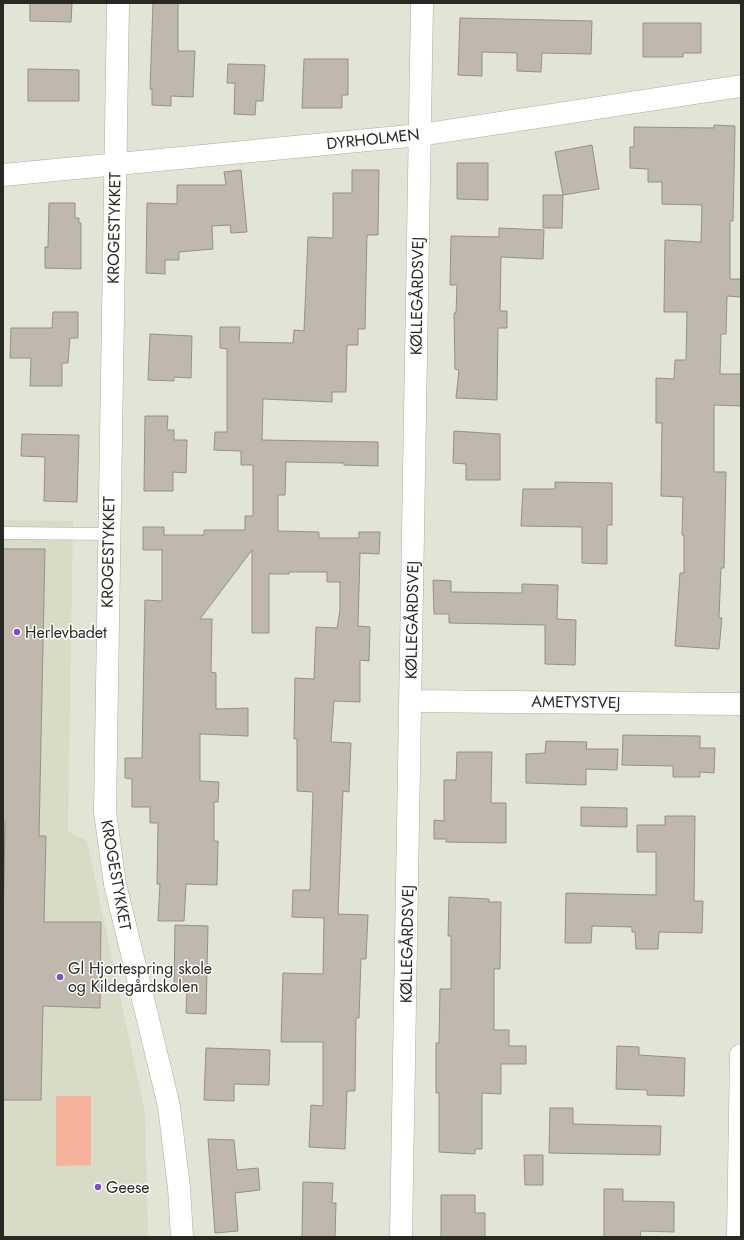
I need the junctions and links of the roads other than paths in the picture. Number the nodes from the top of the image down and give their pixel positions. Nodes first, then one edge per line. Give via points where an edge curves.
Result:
1 (118, 3) edge
2 (422, 3) edge
3 (741, 86) edge
4 (420, 135) junction
5 (116, 163) junction
6 (3, 175) edge
7 (3, 533) edge
8 (109, 534) junction
9 (411, 701) junction
10 (741, 704) edge
11 (741, 1055) edge
12 (182, 1237) edge
13 (401, 1237) edge
14 (738, 1237) edge

1 - 5 street, KROGESTYKKET
2 - 4 street, KØLLEGÅRDSVEJ
3 - 4 street, DYRHOLMEN
4 - 5 street, DYRHOLMEN
4 - 9 street, KØLLEGÅRDSVEJ
5 - 6 street, DYRHOLMEN
5 - 8 street, KROGESTYKKET
7 - 8 lane
8 - 12 street, KROGESTYKKET via 105,812 115,884 169,1106
9 - 10 street, AMETYSTVEJ
9 - 13 street, KØLLEGÅRDSVEJ
11 - 14 street

